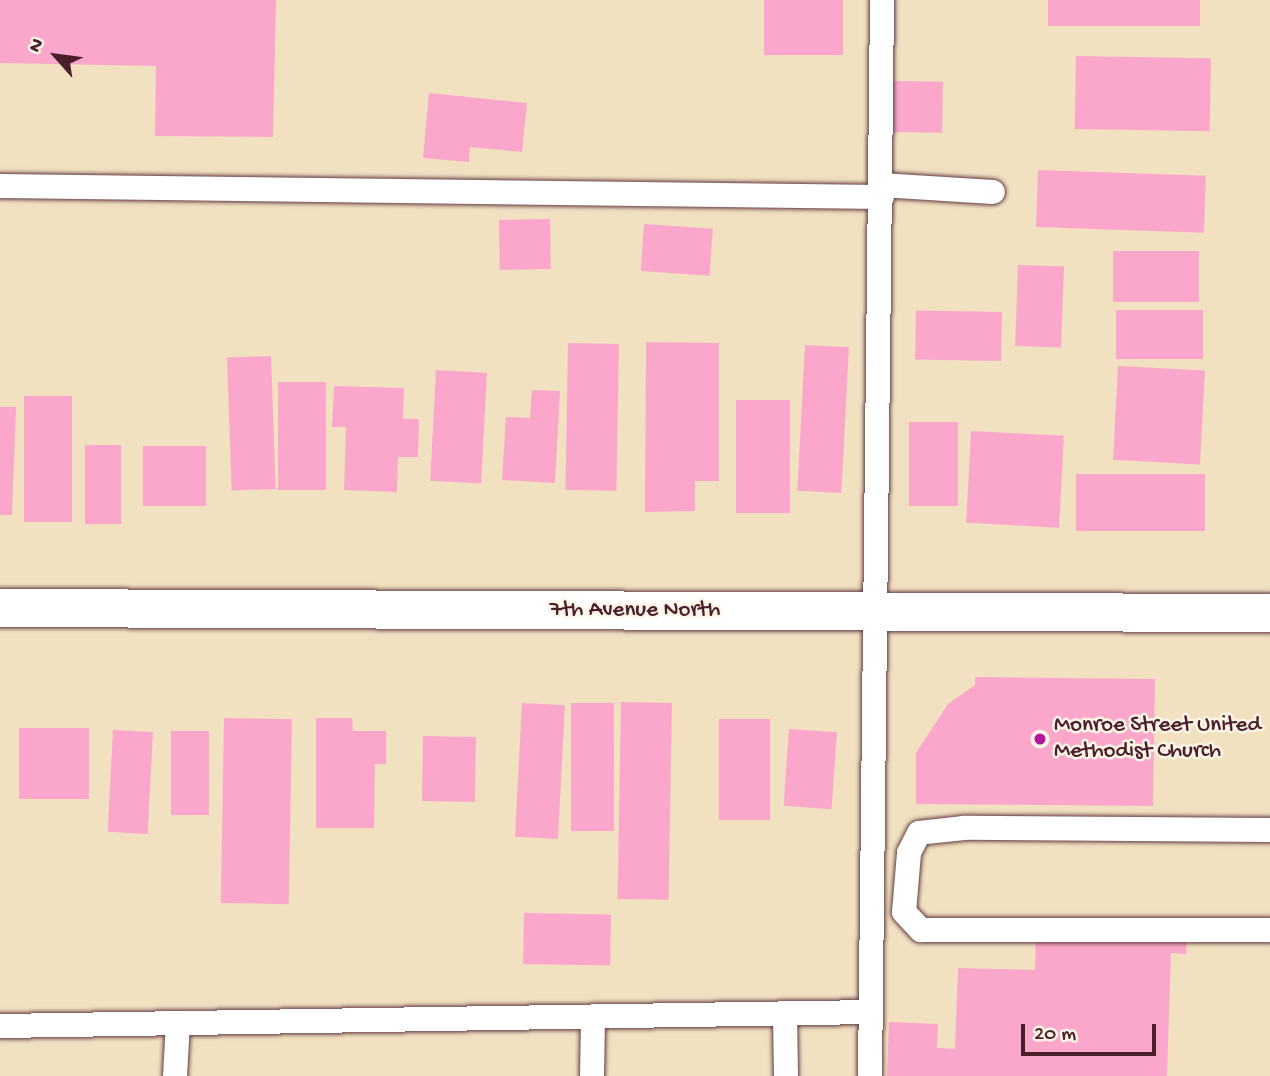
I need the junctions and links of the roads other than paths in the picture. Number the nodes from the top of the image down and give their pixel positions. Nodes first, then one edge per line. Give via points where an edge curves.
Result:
1 (882, 0) edge
2 (0, 186) edge
3 (881, 191) junction
4 (993, 192) dead end
5 (0, 608) edge
6 (874, 612) junction
7 (1270, 613) edge
8 (1270, 830) edge
9 (1270, 930) edge
10 (871, 1012) junction
11 (785, 1013) junction
12 (593, 1017) junction
13 (178, 1023) junction
14 (0, 1026) edge
15 (175, 1076) edge
16 (592, 1076) edge
17 (786, 1076) edge
18 (870, 1076) edge

1 - 3 lane
2 - 3 lane
3 - 4 lane
3 - 6 lane
5 - 6 street, 7th Avenue North
6 - 7 street, 7th Avenue North
6 - 10 lane
8 - 9 lane via 964,828 919,833 909,853 904,912 921,930
10 - 11 lane
10 - 18 lane
11 - 12 lane
11 - 17 lane
12 - 13 lane
12 - 16 lane
13 - 14 lane
13 - 15 lane

